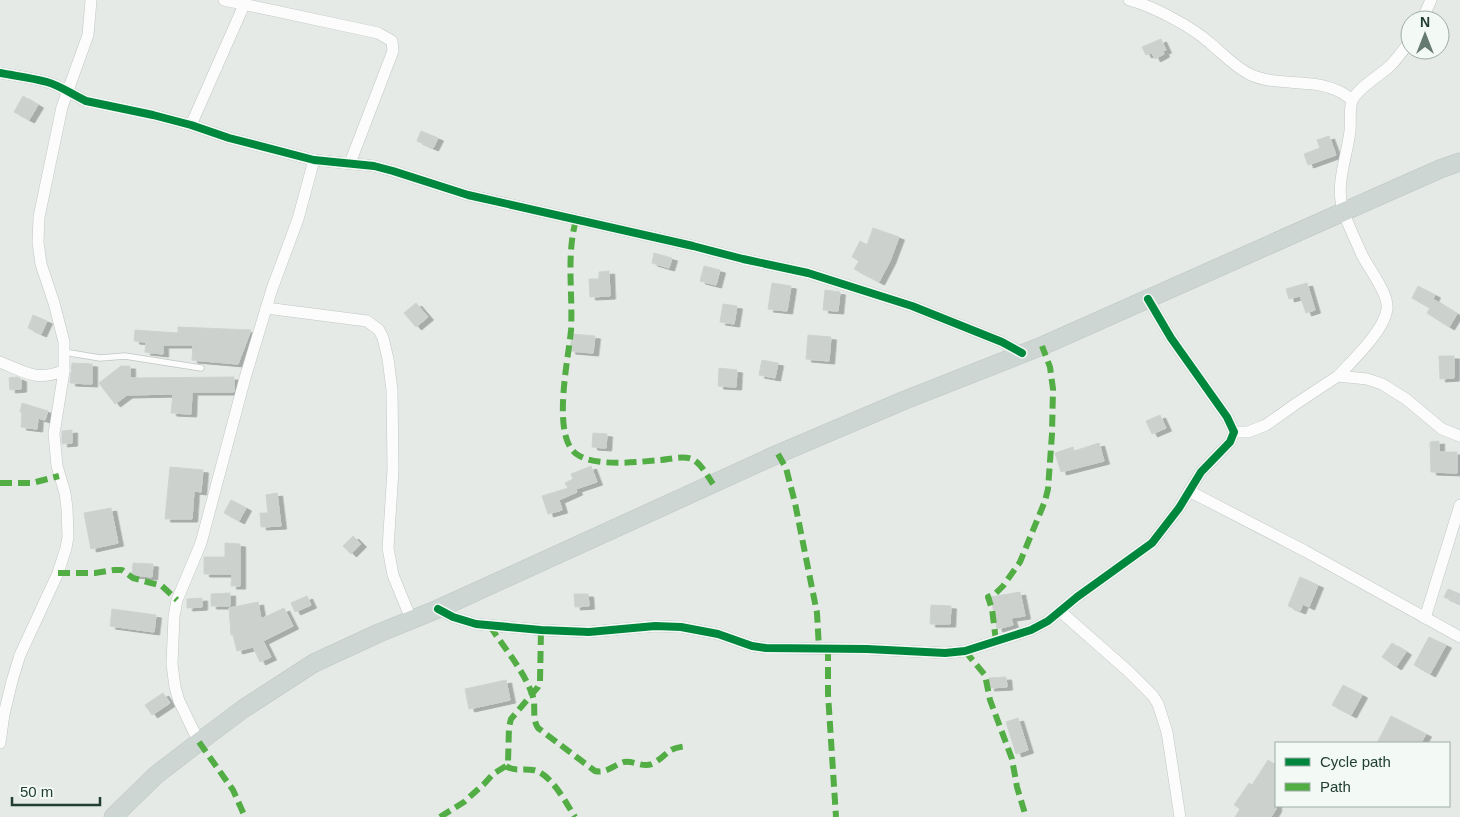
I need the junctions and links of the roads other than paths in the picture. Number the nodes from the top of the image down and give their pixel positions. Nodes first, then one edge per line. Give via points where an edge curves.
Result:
1 (91, 0) edge
2 (224, 0) edge
3 (1129, 0) edge
4 (244, 5) junction
5 (1400, 54) edge
6 (0, 73) edge
7 (68, 90) junction
8 (1352, 100) junction
9 (191, 125) junction
10 (314, 160) junction
11 (1460, 162) edge
12 (350, 163) junction
13 (1343, 212) junction
14 (1148, 299) junction
15 (266, 308) junction
16 (64, 352) junction
17 (1022, 353) junction
18 (0, 362) edge
19 (201, 368) dead end
20 (64, 371) junction
21 (1338, 376) junction
22 (1234, 432) junction
23 (1460, 436) edge
24 (1189, 491) junction
25 (1460, 505) edge
26 (438, 609) junction
27 (1061, 612) junction
28 (1425, 618) junction
29 (411, 619) junction
30 (1460, 636) edge
31 (199, 742) junction
32 (0, 743) edge
33 (113, 817) edge
34 (1180, 817) edge

1 - 7 street via 88,35
2 - 4 street
3 - 8 street via 1148,6 1198,34 1249,74 1322,85
4 - 9 street
4 - 12 street via 378,33 392,41 393,51
5 - 8 street
6 - 7 street via 48,82
7 - 9 street via 86,100
7 - 16 street via 42,195 38,242 40,264 54,303
8 - 13 street via 1340,198
9 - 10 street
10 - 12 street
10 - 15 street via 298,219
11 - 13 main road
12 - 17 street via 393,171 485,199 831,279 912,306
13 - 14 main road
13 - 21 street via 1387,303 1384,319 1377,331
14 - 17 main road
14 - 22 street
15 - 29 street via 367,321 384,338 392,390 393,470 388,548 393,575
15 - 31 street via 201,543 174,616 172,664 175,687
16 - 19 lane via 100,358 125,356
16 - 20 street
17 - 26 main road via 778,454
18 - 20 street via 38,377
20 - 32 street via 54,434 55,457 67,508 68,537 58,573 20,655 4,714
21 - 22 street via 1266,424 1248,432
21 - 23 street via 1382,384 1442,429
22 - 24 street via 1226,447 1201,472
24 - 27 street via 1172,519 1152,542
24 - 28 street
25 - 28 street
26 - 27 street via 465,622 490,626 589,632 681,627 766,648 945,653 1031,630
26 - 29 main road
27 - 34 street via 1128,671 1158,704 1167,732
28 - 30 street
29 - 31 main road via 314,663
31 - 33 main road via 156,775

